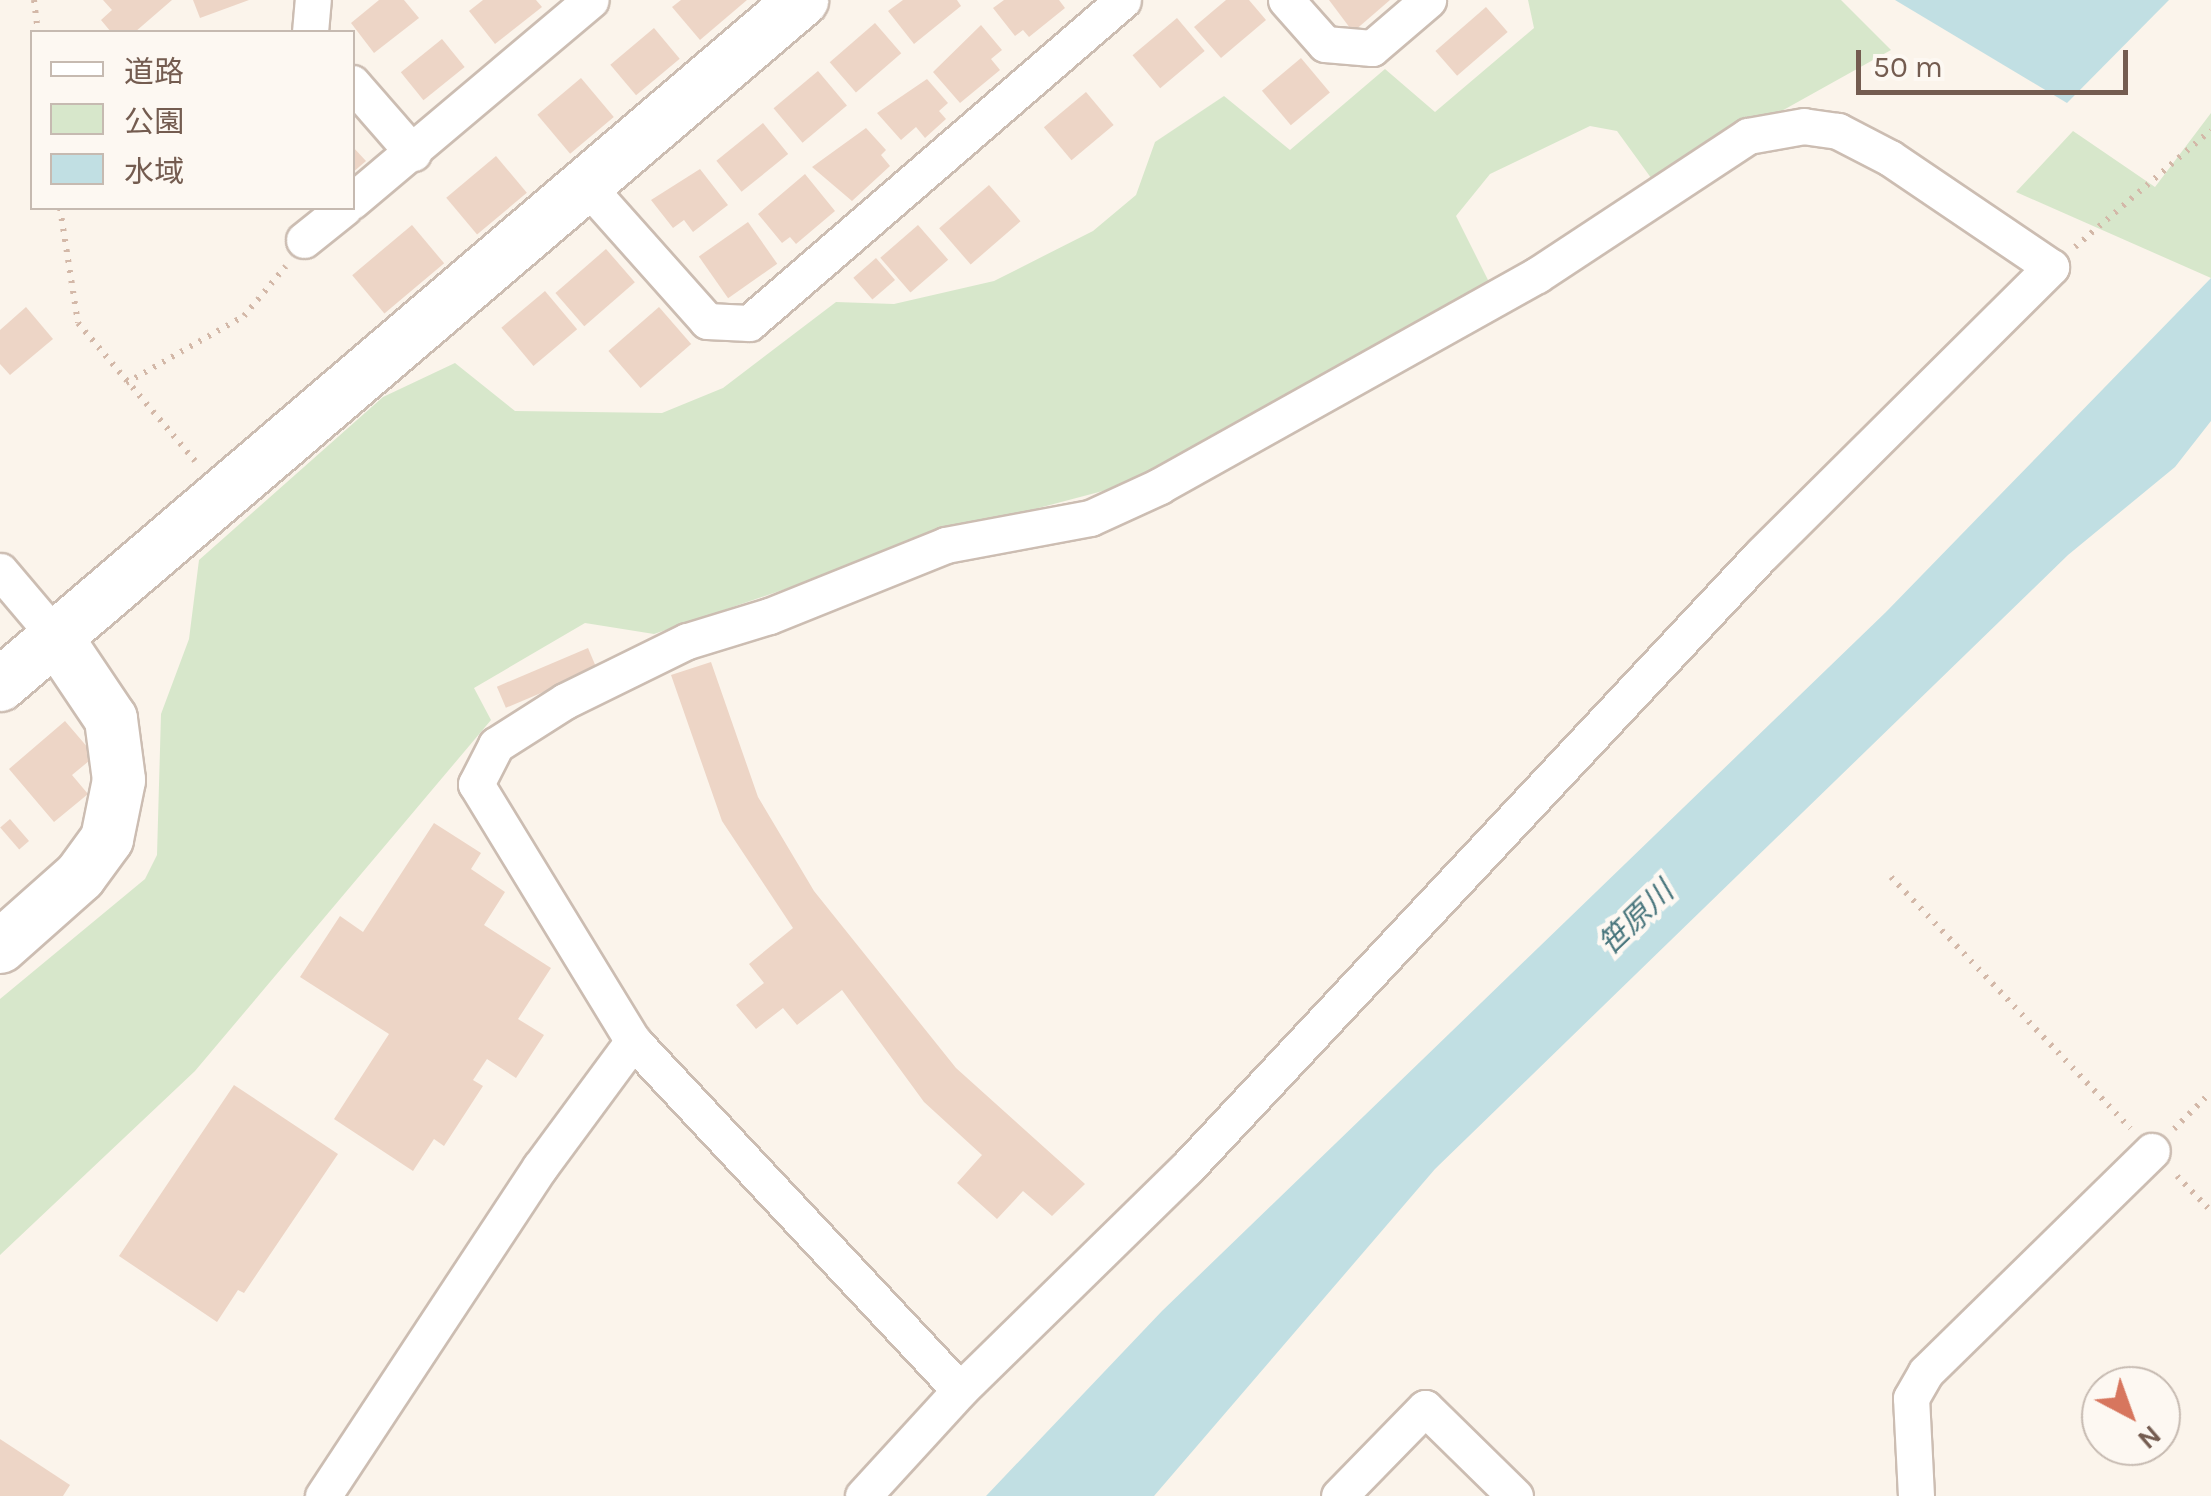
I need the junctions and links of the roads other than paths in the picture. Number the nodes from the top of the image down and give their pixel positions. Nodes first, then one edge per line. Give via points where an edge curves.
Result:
1 (313, 0) edge
2 (591, 0) edge
3 (802, 0) edge
4 (1122, 0) edge
5 (1286, 0) edge
6 (1428, 0) edge
7 (310, 30) edge
8 (355, 86) edge
9 (414, 154) junction
10 (586, 186) junction
11 (355, 199) edge
12 (342, 210) edge
13 (304, 240) road end
14 (0, 572) edge
15 (56, 636) junction
16 (0, 685) edge
17 (0, 947) edge
18 (633, 1041) junction
19 (2152, 1152) road end
20 (960, 1390) junction
21 (323, 1496) edge
22 (863, 1496) edge
23 (1340, 1496) edge
24 (1515, 1496) edge
25 (1916, 1496) edge

1 - 7 street
2 - 9 street
3 - 10 street
4 - 10 street via 749,323 707,321
5 - 6 street via 1325,44 1372,48
8 - 9 street
9 - 11 street
10 - 15 street
12 - 13 street
14 - 15 street
15 - 16 street
15 - 17 street via 111,719 119,780 107,839 80,876
18 - 20 street
18 - 20 street via 476,784 496,746 565,700 687,641 946,545 1090,518 1160,486 1537,274 1748,136 1804,126 1838,131 1890,158 2051,267 1761,556 1186,1168
18 - 21 street via 540,1167
19 - 25 street via 1926,1372 1910,1398
20 - 22 street
23 - 24 street via 1425,1408

